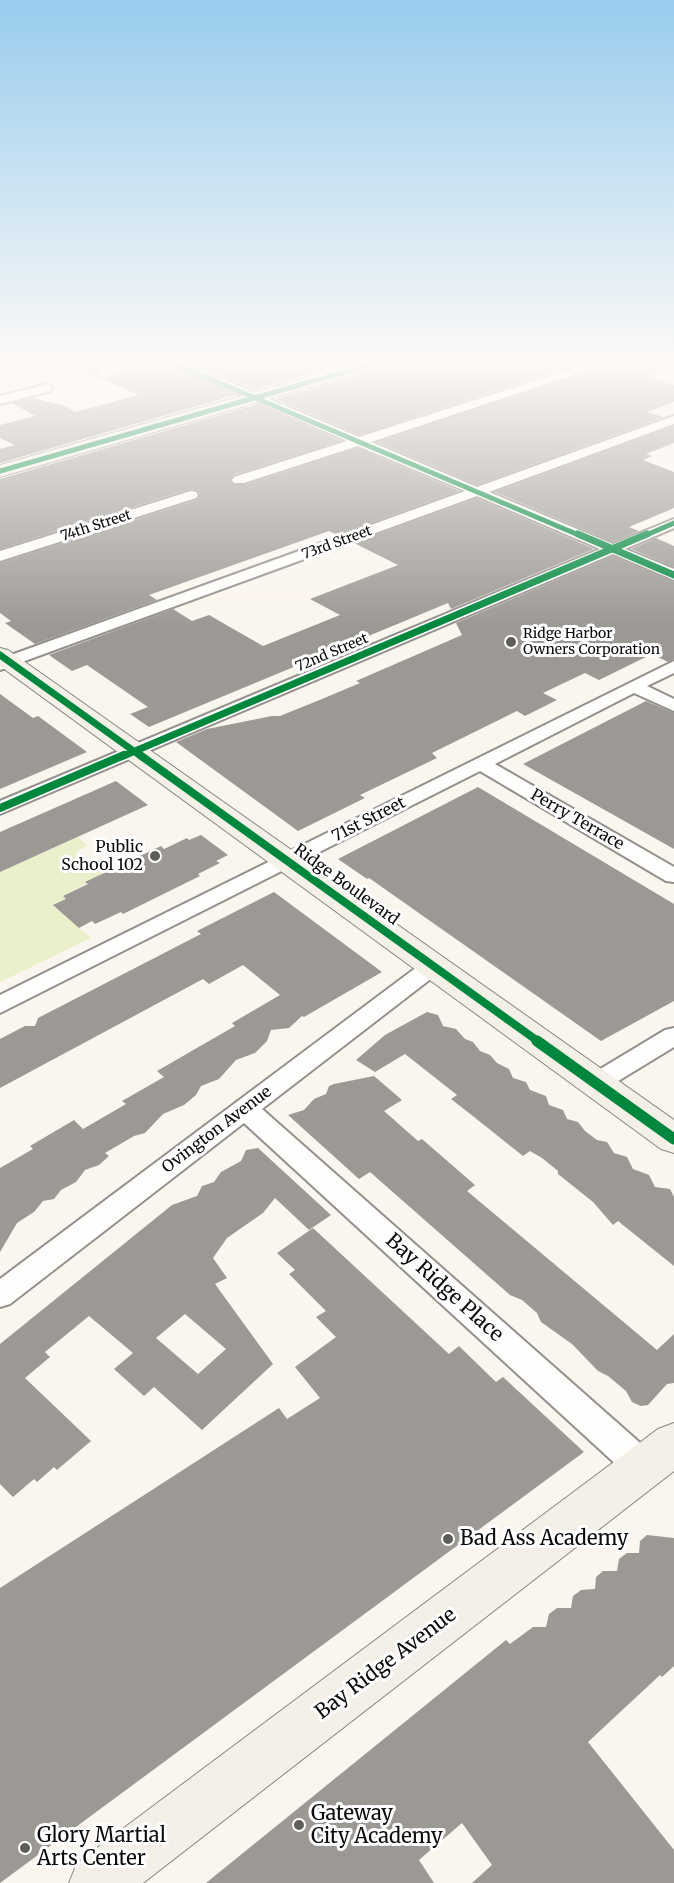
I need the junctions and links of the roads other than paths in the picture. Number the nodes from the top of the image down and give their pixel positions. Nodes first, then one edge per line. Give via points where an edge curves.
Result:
1 (70, 451) edge
2 (330, 451) edge
3 (379, 451) edge
4 (589, 451) edge
5 (0, 471) edge
6 (239, 480) dead end
7 (476, 492) junction
8 (191, 495) dead end
9 (674, 523) edge
10 (612, 549) junction
11 (0, 556) edge
12 (674, 575) edge
13 (3, 661) edge
14 (674, 666) edge
15 (633, 686) junction
16 (674, 706) edge
17 (134, 752) junction
18 (481, 764) junction
19 (0, 808) edge
20 (287, 861) junction
21 (674, 876) edge
22 (434, 966) junction
23 (0, 1005) edge
24 (674, 1036) edge
25 (596, 1083) junction
26 (245, 1109) junction
27 (674, 1139) edge
28 (0, 1295) edge
29 (659, 1456) edge
30 (97, 1883) edge

1 - 5 street
2 - 6 street
3 - 7 street
4 - 7 street, 73rd Street
7 - 10 street
7 - 13 street, 73rd Street
8 - 11 street, 74th Street
9 - 10 street, 72nd Street
10 - 12 street
10 - 17 street, 72nd Street
13 - 17 street, Ridge Boulevard
14 - 15 street, 71st Street
15 - 16 street
15 - 18 street, 71st Street
17 - 19 street, 72nd Street
17 - 20 street, Ridge Boulevard
18 - 20 street, 71st Street
18 - 21 street, Perry Terrace
20 - 22 street, Ridge Boulevard
20 - 23 street, 71st Street
22 - 25 street, Ridge Boulevard
22 - 26 street, Ovington Avenue
24 - 25 street
25 - 27 street, Ridge Boulevard
26 - 28 street, Ovington Avenue
26 - 29 street, Bay Ridge Place
29 - 30 street, Bay Ridge Avenue

